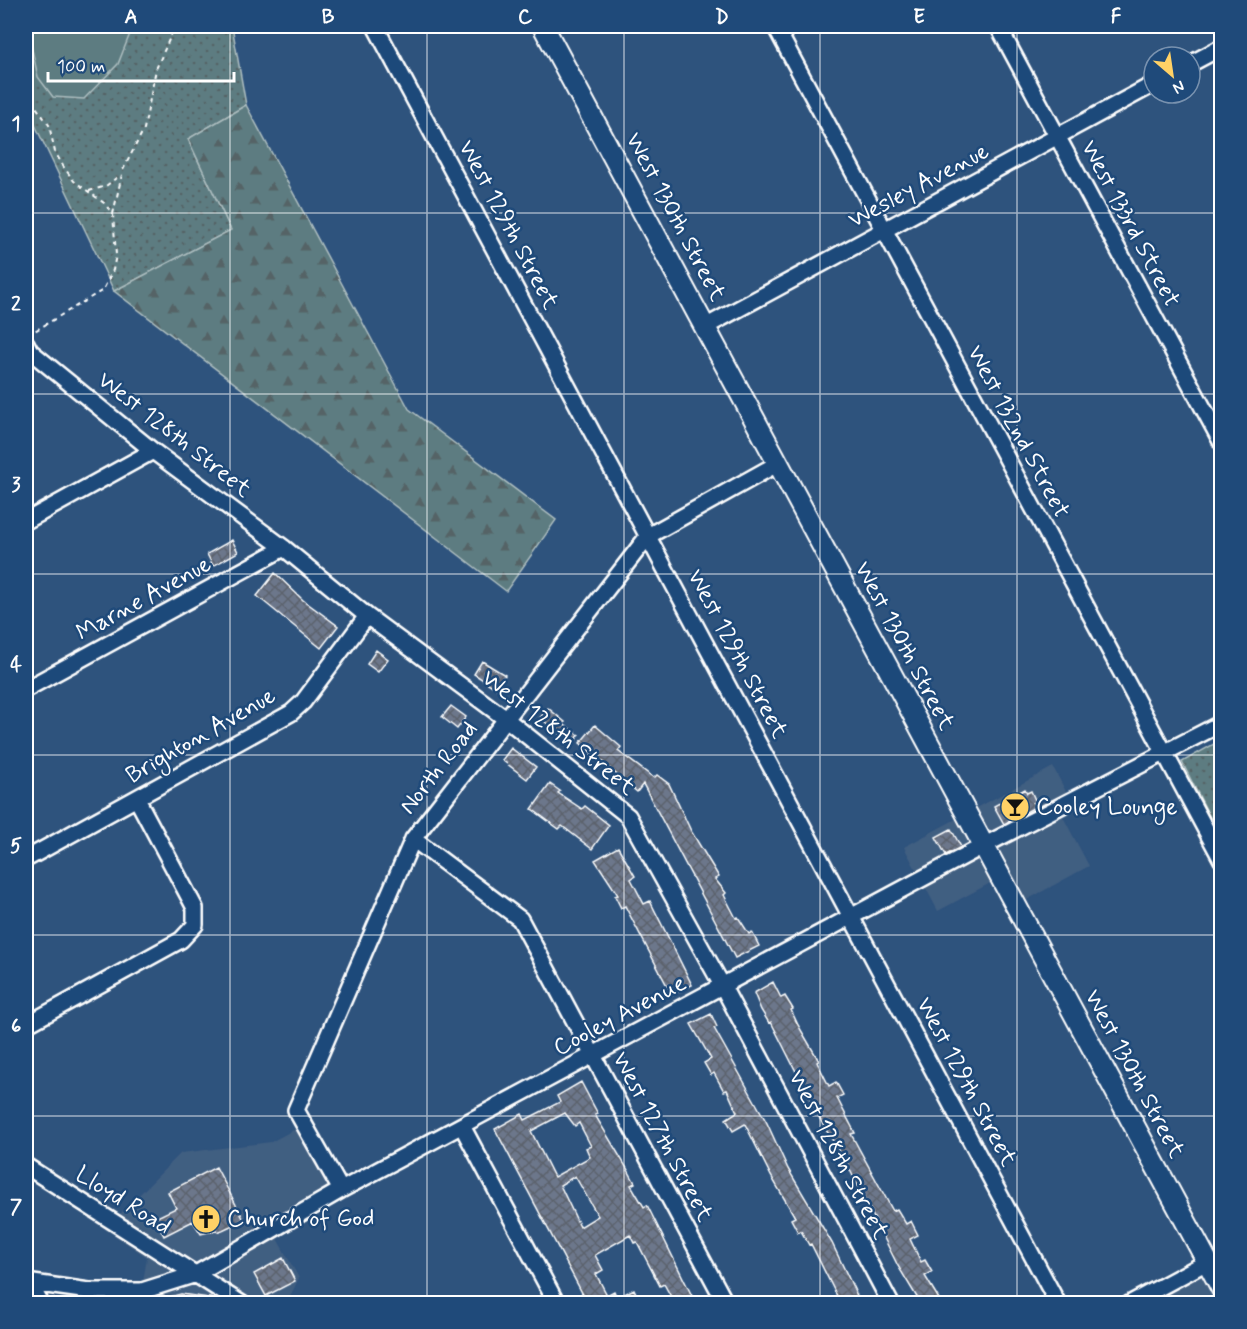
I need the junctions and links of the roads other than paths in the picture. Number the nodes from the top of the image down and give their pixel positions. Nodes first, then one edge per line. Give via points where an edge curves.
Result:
1 (375, 26) edge
2 (543, 26) edge
3 (775, 26) edge
4 (998, 26) edge
5 (1221, 46) edge
6 (1202, 57) edge
7 (1142, 91) edge
8 (1058, 138) junction
9 (885, 230) junction
10 (705, 327) junction
11 (28, 345) edge
12 (1221, 443) edge
13 (153, 451) junction
14 (777, 464) junction
15 (26, 521) edge
16 (648, 536) junction
17 (284, 548) junction
18 (367, 615) junction
19 (26, 689) edge
20 (506, 719) junction
21 (1221, 723) edge
22 (1164, 753) junction
23 (138, 799) junction
24 (413, 839) junction
25 (982, 846) junction
26 (26, 859) edge
27 (1221, 860) edge
28 (853, 918) junction
29 (723, 987) junction
30 (26, 1025) edge
31 (592, 1055) junction
32 (462, 1126) junction
33 (26, 1166) edge
34 (341, 1190) junction
35 (1207, 1262) junction
36 (196, 1274) junction
37 (27, 1282) edge
38 (1221, 1290) edge
39 (40, 1304) edge
40 (242, 1304) edge
41 (557, 1304) edge
42 (726, 1304) edge
43 (891, 1304) edge
44 (1058, 1304) edge
45 (1129, 1304) edge

1 - 16 street, West 129th Street
2 - 10 main road, West 130th Street
3 - 9 street, West 132nd Street
4 - 8 street, West 133rd Street
5 - 6 street
7 - 8 street, Wesley Avenue
8 - 9 street, Wesley Avenue
8 - 12 street, West 133rd Street
9 - 10 street, Wesley Avenue
9 - 22 street, West 132nd Street
10 - 14 main road, West 130th Street
11 - 13 street, West 128th Street
13 - 15 street
13 - 17 street, West 128th Street
14 - 16 street, North Road
14 - 25 main road, West 130th Street
16 - 20 street, North Road
16 - 28 street, West 129th Street
17 - 18 street, West 128th Street
17 - 19 street, Marne Avenue
18 - 20 street, West 128th Street
18 - 23 street, Brighton Avenue via 291,713
20 - 24 street, North Road
20 - 29 street, West 128th Street via 628,816
21 - 22 street, Cooley Avenue
22 - 25 street, Cooley Avenue
22 - 27 street, West 132nd Street
23 - 26 street, Brighton Avenue
23 - 30 street via 195,908 195,925 181,940
24 - 31 street, West 127th Street via 520,919
24 - 34 street, North Road via 296,1110
25 - 28 street, Cooley Avenue
25 - 35 main road, West 130th Street
28 - 29 street, Cooley Avenue
28 - 44 street, West 129th Street
29 - 31 street, Cooley Avenue
29 - 43 street, West 128th Street
31 - 32 street, Cooley Avenue
31 - 42 street, West 127th Street
32 - 34 street, Cooley Avenue
32 - 41 street
33 - 36 street, Lloyd Road
34 - 36 street, Cooley Avenue
35 - 38 main road, West 130th Street
35 - 45 street
36 - 37 street, Cooley Avenue via 142,1291 89,1291
36 - 40 street, Lloyd Road
37 - 39 street

